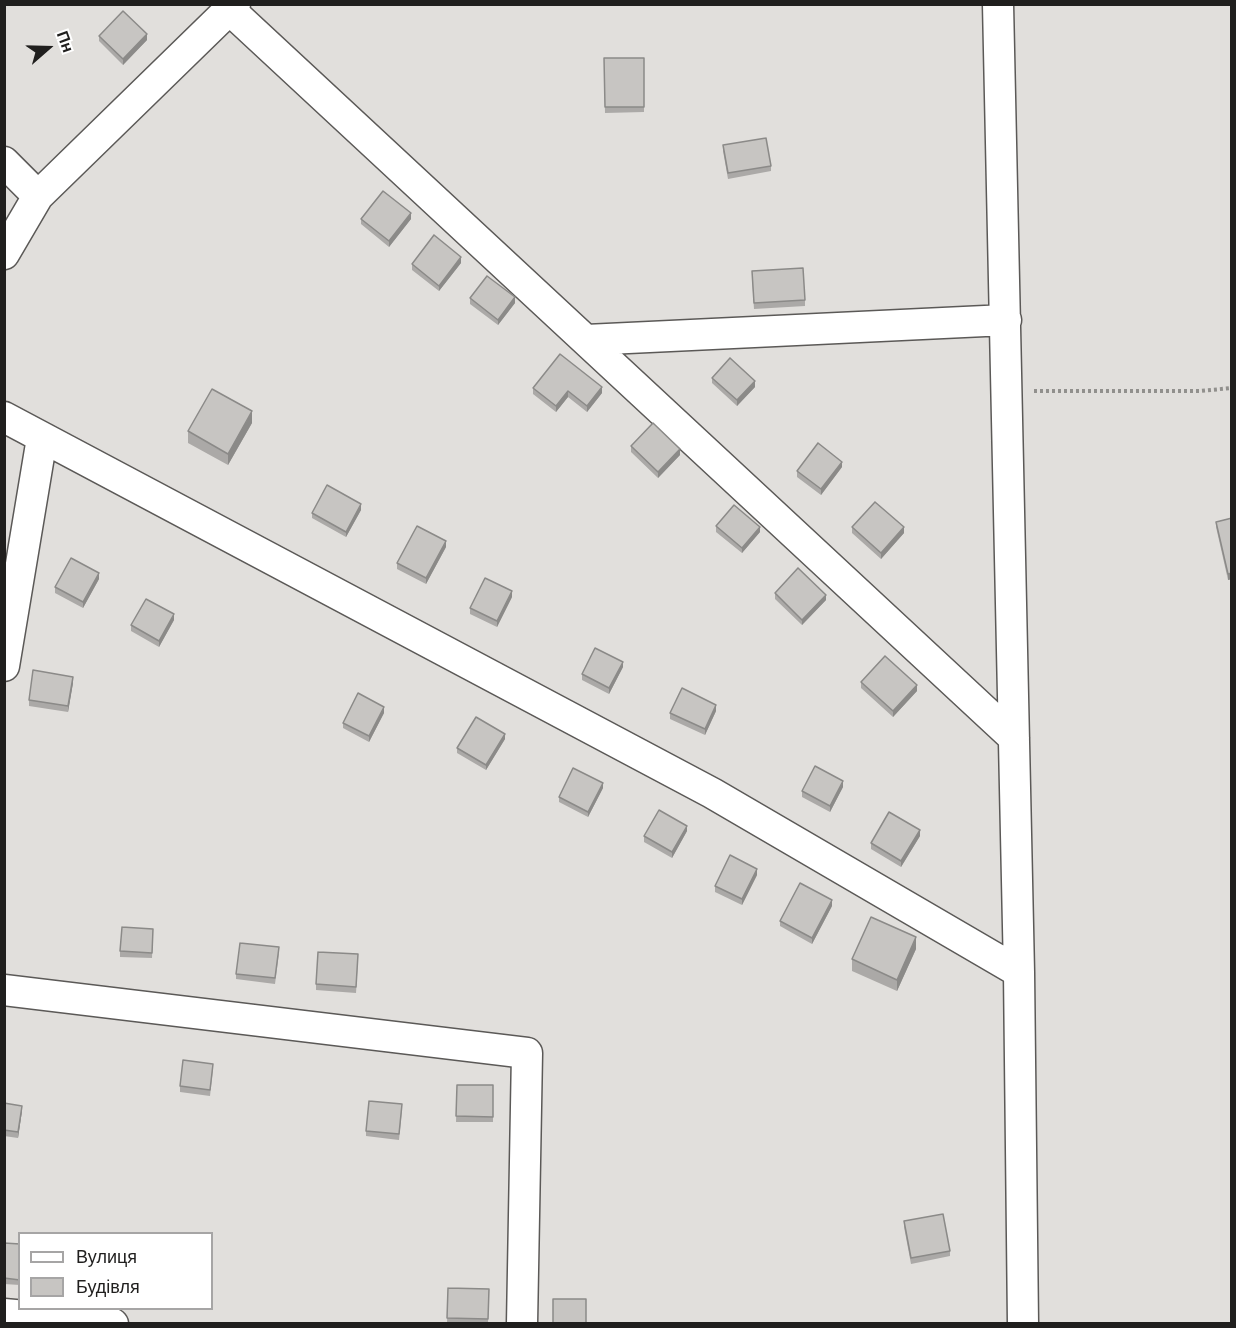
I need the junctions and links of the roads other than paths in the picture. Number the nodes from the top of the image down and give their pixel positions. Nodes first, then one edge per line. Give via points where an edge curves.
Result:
1 (998, 4) edge
2 (232, 7) edge
3 (4, 162) edge
4 (38, 196) junction
5 (4, 254) edge
6 (1006, 320) junction
7 (586, 340) junction
8 (4, 417) edge
9 (42, 438) junction
10 (4, 666) edge
11 (1014, 738) junction
12 (1019, 972) junction
13 (4, 990) edge
14 (4, 1314) edge
15 (113, 1323) edge
16 (522, 1323) edge
17 (1023, 1323) edge

1 - 6 street
2 - 4 street
2 - 7 street
3 - 4 street
4 - 5 street
6 - 7 street
6 - 11 street
7 - 11 street
8 - 9 street
9 - 10 street
9 - 12 street via 712,793
11 - 12 street
12 - 17 street
13 - 16 street via 527,1053
14 - 15 street

